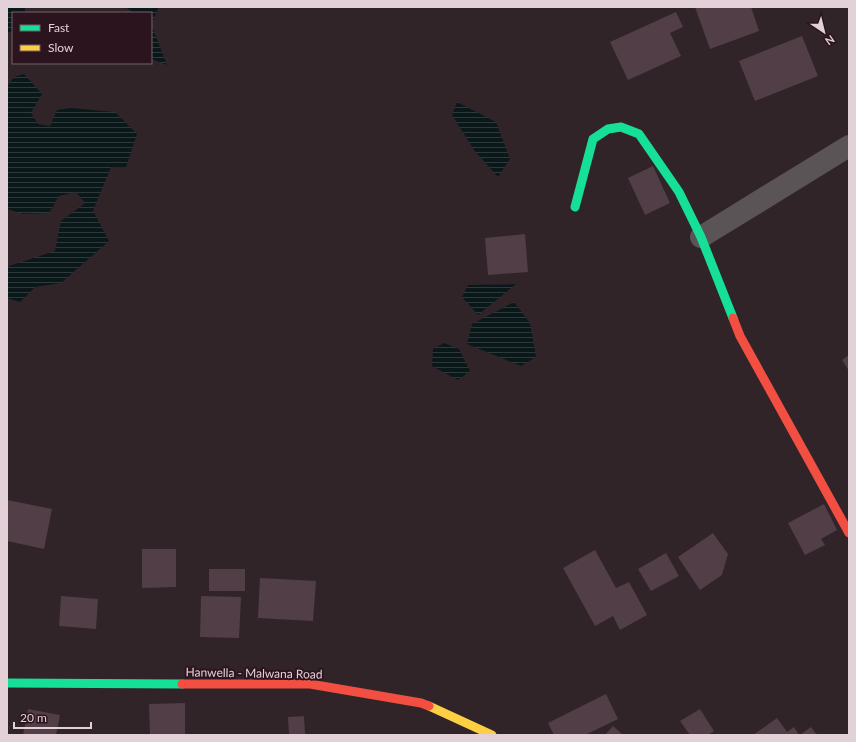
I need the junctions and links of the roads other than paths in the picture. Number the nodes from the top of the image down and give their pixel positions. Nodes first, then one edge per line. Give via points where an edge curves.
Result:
1 (849, 146) edge
2 (575, 207) dead end
3 (701, 237) junction
4 (849, 533) edge
5 (7, 683) edge
6 (492, 735) edge

1 - 3 street
2 - 3 street via 593,139 608,128 621,127 639,134 679,192
3 - 4 street via 740,336
5 - 6 street, Hanwella - Malwana Road via 310,684 421,703

